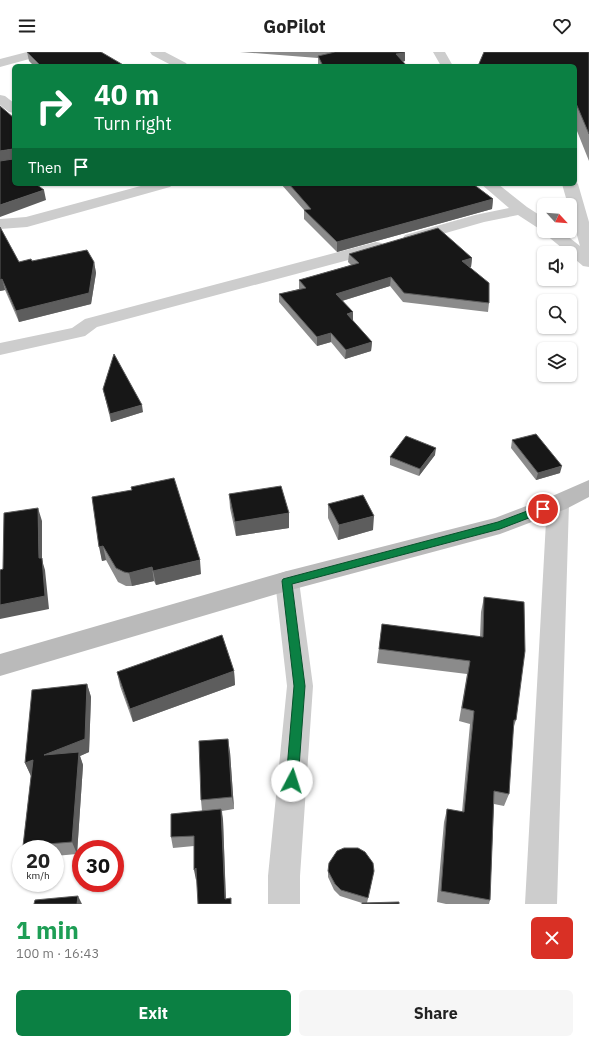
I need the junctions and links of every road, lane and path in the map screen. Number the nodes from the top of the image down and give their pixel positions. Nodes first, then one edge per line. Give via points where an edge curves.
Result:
1 (40, 52) edge
2 (156, 52) edge
3 (439, 52) edge
4 (0, 63) edge
5 (178, 64) edge
6 (446, 64) edge
7 (0, 99) edge
8 (12, 108) edge
9 (154, 186) edge
10 (491, 186) edge
11 (571, 186) edge
12 (521, 210) junction
13 (537, 220) edge
14 (0, 224) edge
15 (560, 238) edge
16 (589, 249) edge
17 (589, 262) edge
18 (0, 349) edge
19 (589, 488) edge
20 (558, 503) junction
21 (287, 581) junction
22 (0, 665) edge
23 (284, 904) edge
24 (541, 904) edge

1 - 4 street
2 - 5 street
3 - 6 street
7 - 8 street
9 - 14 street via 101,196 27,222
10 - 12 street
11 - 16 street
12 - 13 street
12 - 18 street via 481,218 296,270 91,323 78,332
15 - 17 street
19 - 20 main road
20 - 21 main road via 500,525
20 - 24 street
21 - 22 main road
21 - 23 street via 300,686 284,876

